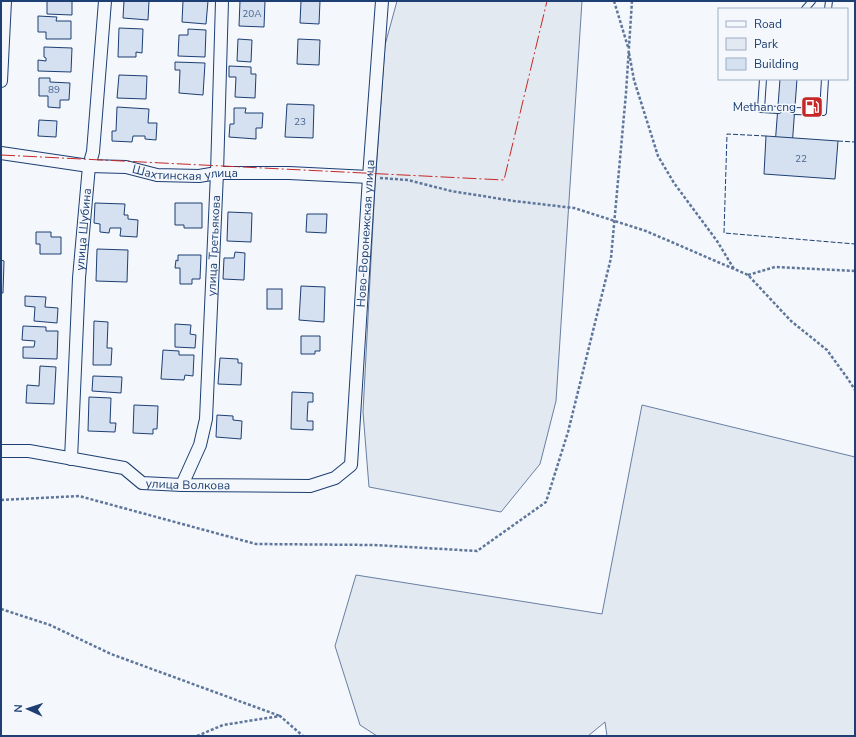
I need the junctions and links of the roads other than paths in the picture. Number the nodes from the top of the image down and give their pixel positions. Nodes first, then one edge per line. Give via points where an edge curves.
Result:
1 (5, 1) edge
2 (105, 1) edge
3 (222, 1) edge
4 (382, 1) edge
5 (2, 50) edge
6 (764, 80) edge
7 (825, 80) edge
8 (1, 81) edge
9 (778, 110) dead end
10 (795, 110) dead end
11 (1, 153) edge
12 (89, 166) junction
13 (217, 173) junction
14 (369, 177) junction
15 (1, 451) edge
16 (71, 459) junction
17 (351, 465) joint
18 (182, 485) junction

1 - 5 street
2 - 12 street, улица Шубина via 93,152
3 - 13 street, улица Третьякова
4 - 14 street, Ново-Воронежская улица
5 - 8 street
6 - 9 lane via 762,109
7 - 10 lane via 823,112
11 - 12 street, Шахтинская улица
12 - 13 street, Шахтинская улица via 126,167 157,175 199,176
12 - 16 street, улица Шубина via 79,278
13 - 14 street, Шахтинская улица
13 - 18 street, улица Третьякова via 206,419 200,445
14 - 17 street, Ново-Воронежская улица
15 - 16 street, улица Волкова via 29,451
16 - 18 street, улица Волкова via 124,468 142,483
17 - 18 street, улица Волкова via 335,478 310,486

